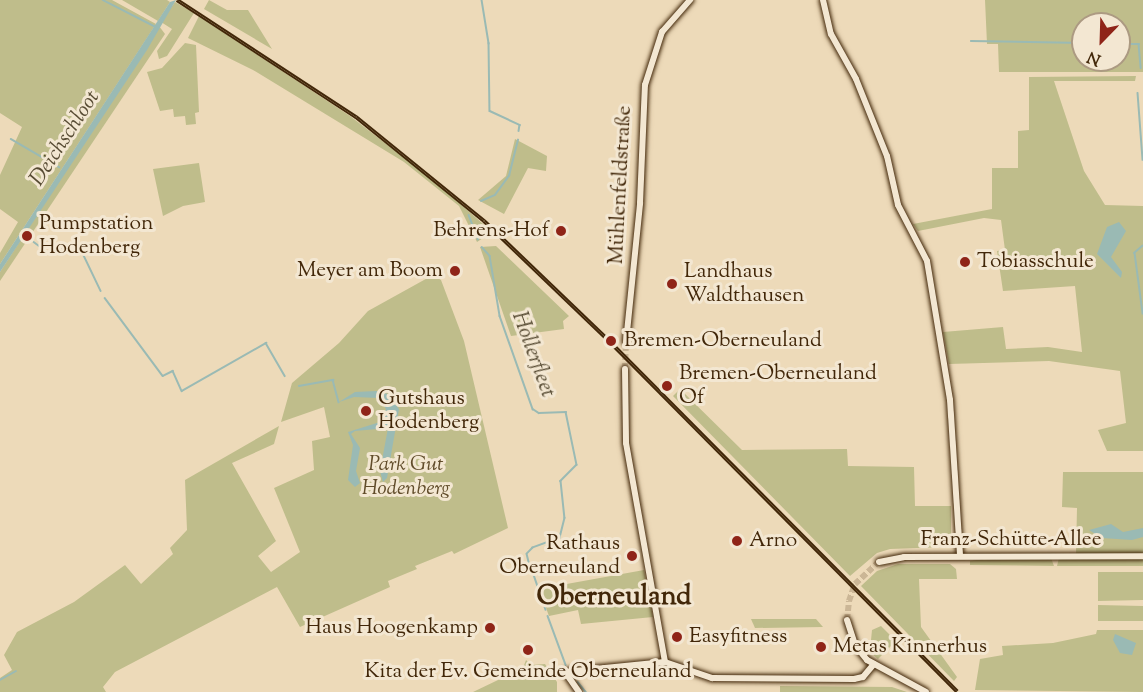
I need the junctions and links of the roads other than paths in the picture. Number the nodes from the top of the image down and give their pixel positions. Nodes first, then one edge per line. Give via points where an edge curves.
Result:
1 (690, 0) edge
2 (823, 0) edge
3 (626, 342) tunnel mouth
4 (625, 369) tunnel mouth
5 (960, 556) junction
6 (1143, 556) edge
7 (879, 562) tunnel mouth
8 (847, 620) tunnel mouth
9 (665, 662) junction
10 (874, 664) junction
11 (579, 692) edge
12 (926, 692) edge

1 - 3 street, Mühlenfeldstraße via 662,32 642,103 640,203
2 - 5 street via 831,34 856,80 883,145 898,205 927,261 950,400
4 - 9 street via 626,443
5 - 6 street, Franz-Schütte-Allee
5 - 7 street, Franz-Schütte-Allee via 904,557
8 - 10 street via 855,645
9 - 10 street via 702,676 737,680 854,679 862,677
9 - 11 street via 565,672
10 - 12 street

